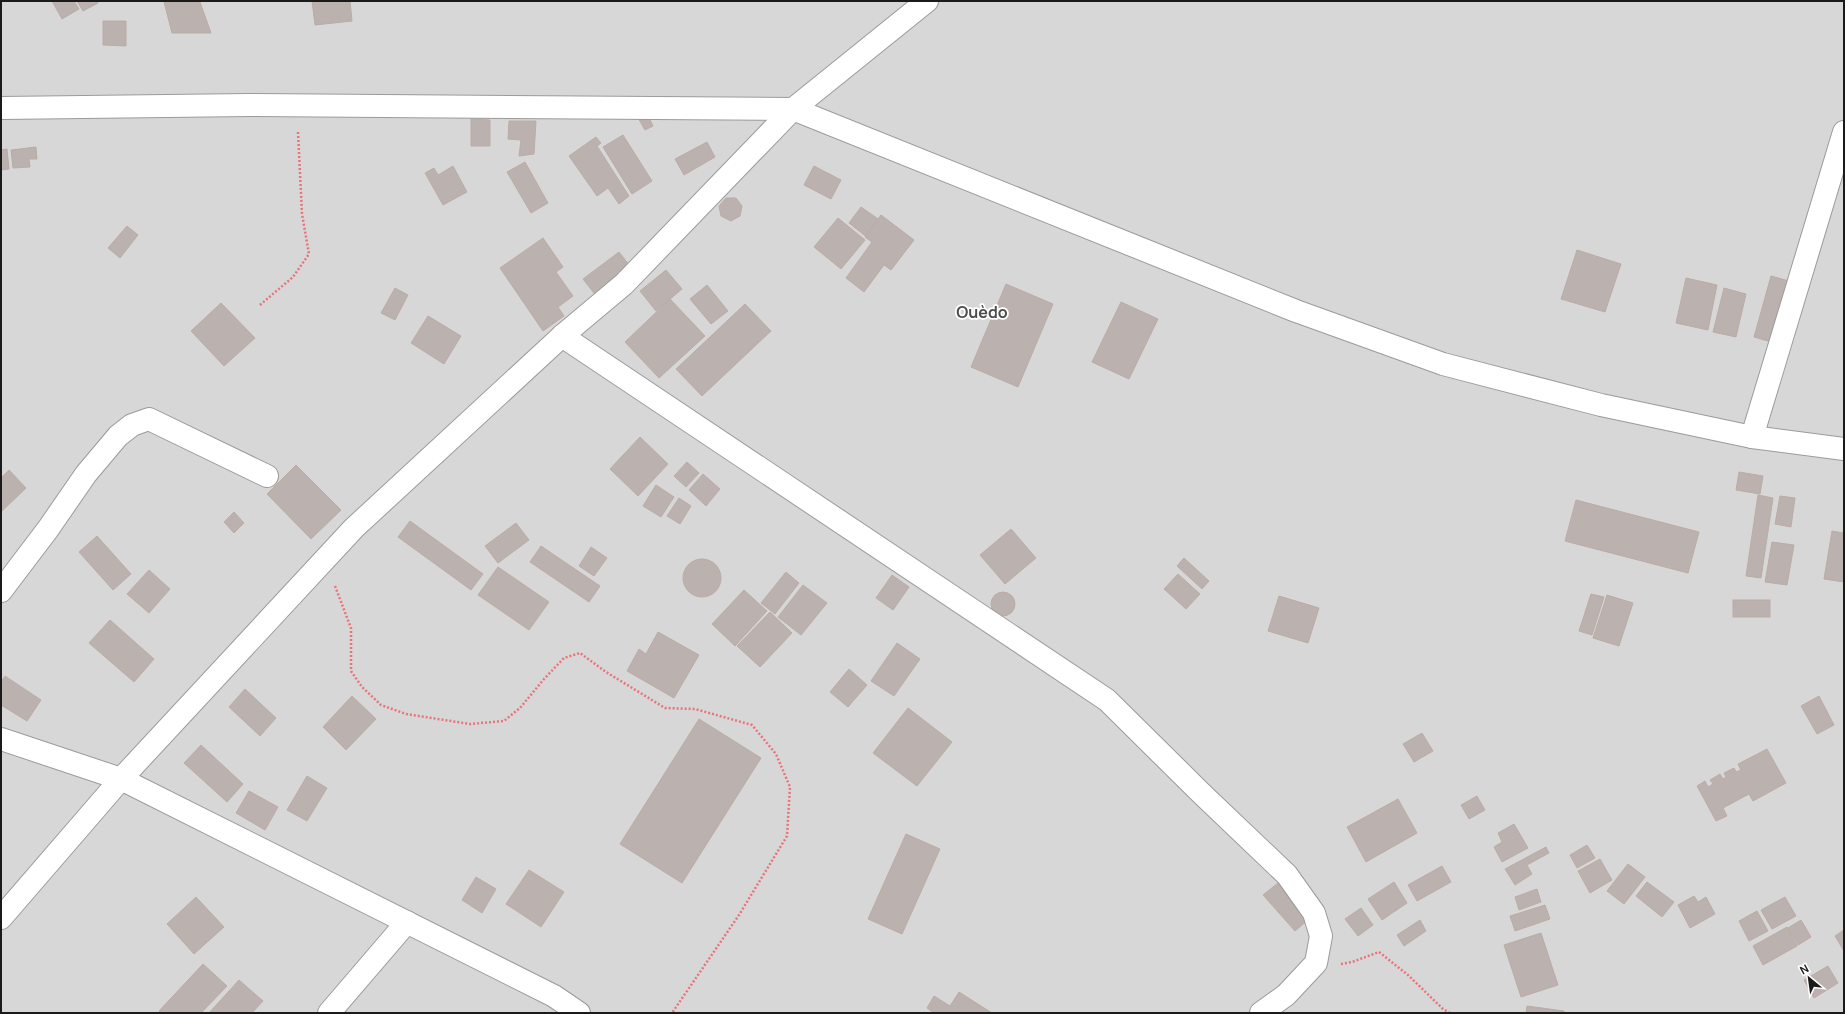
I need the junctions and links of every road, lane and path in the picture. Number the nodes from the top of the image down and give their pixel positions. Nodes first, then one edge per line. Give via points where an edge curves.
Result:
1 (927, 1) edge
2 (297, 106) junction
3 (1, 108) edge
4 (794, 109) junction
5 (1844, 132) edge
6 (260, 305) dead end
7 (562, 336) junction
8 (1752, 437) junction
9 (1844, 449) edge
10 (267, 476) dead end
11 (325, 559) junction
12 (1, 591) edge
13 (1, 739) edge
14 (121, 779) junction
15 (1, 918) edge
16 (407, 922) junction
17 (1311, 968) junction
18 (329, 1013) edge
19 (580, 1013) edge
20 (672, 1013) edge
21 (1261, 1013) edge
22 (1450, 1013) edge

1 - 4 street
2 - 3 street
2 - 4 street
2 - 6 path via 302,214 310,254 293,277
4 - 7 street via 624,284
4 - 8 street via 1296,311 1443,364 1601,405
5 - 8 street
7 - 11 street via 354,528
7 - 17 street via 1107,700 1288,874 1314,913 1321,936 1316,962
8 - 9 street
10 - 12 street via 149,419 132,425 118,436 86,474
11 - 14 street
11 - 20 path via 351,628 351,671 362,687 381,705 406,714 470,724 504,721 520,708 564,658 580,653 665,708 695,709 752,725 776,754 790,787 787,836 739,915
13 - 14 street
14 - 15 street
14 - 16 street
16 - 18 street
16 - 19 street via 554,996
17 - 21 street via 1286,995
17 - 22 path via 1352,962 1379,952

